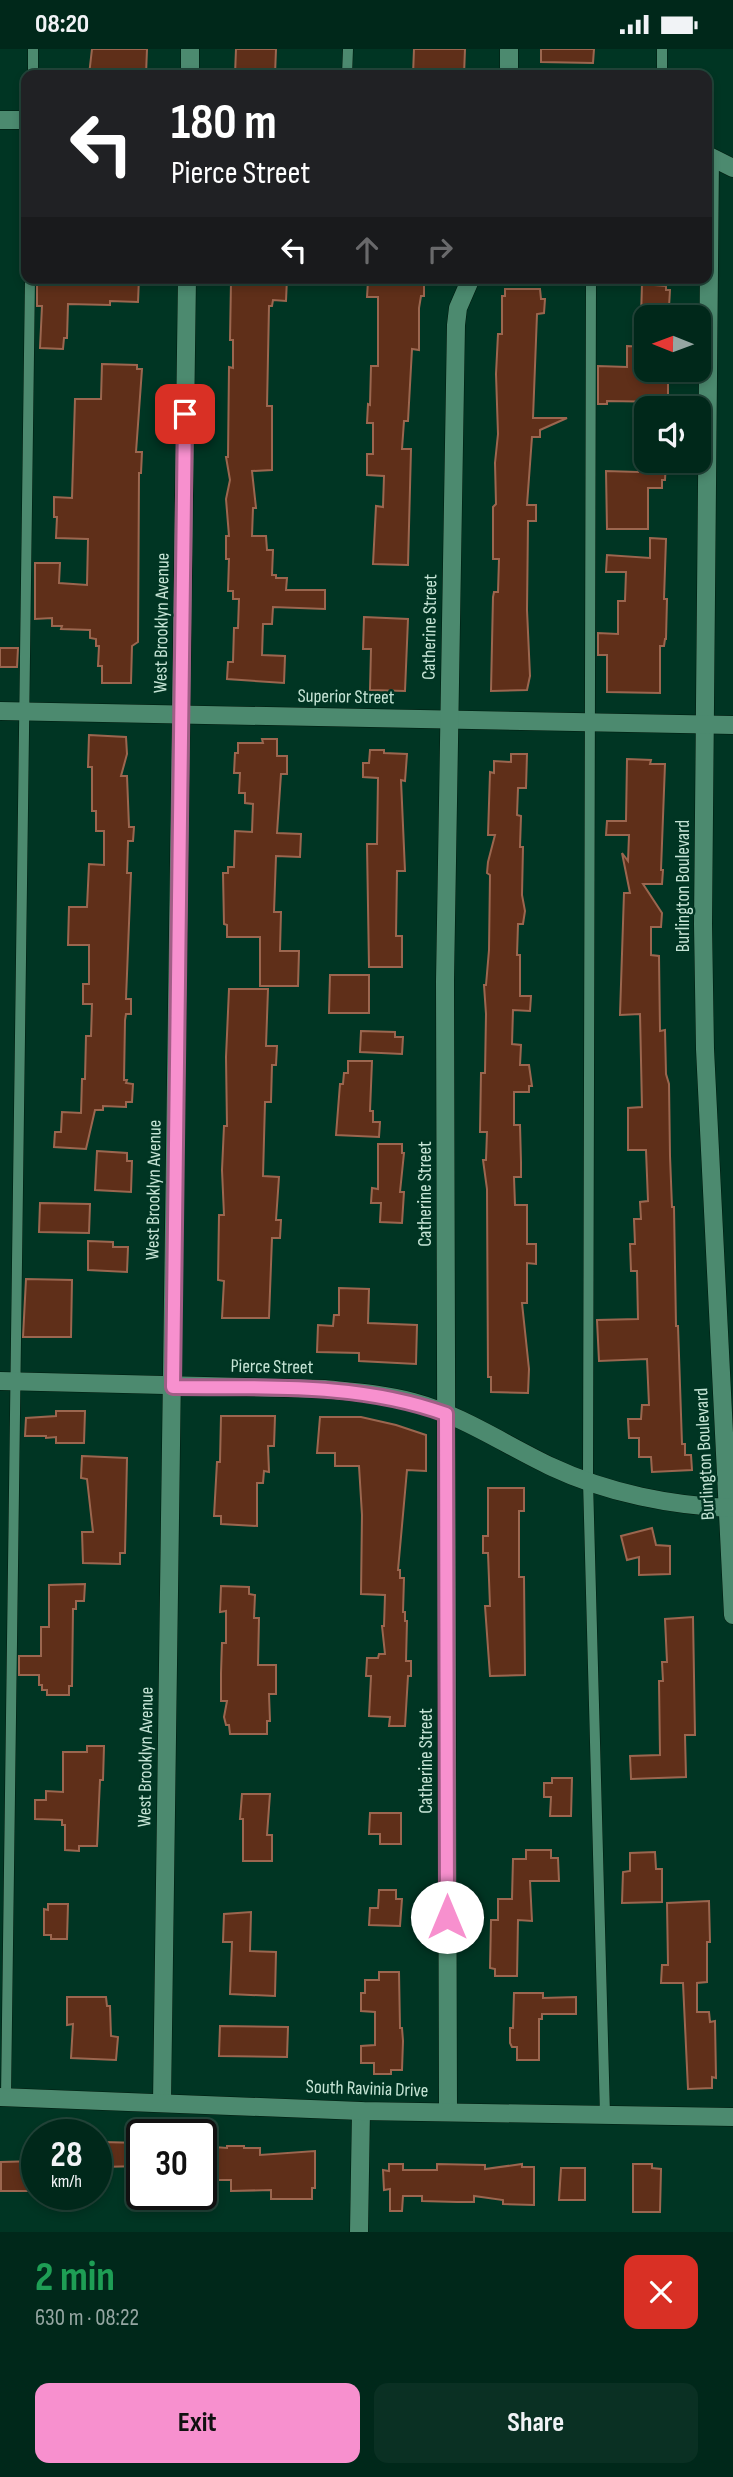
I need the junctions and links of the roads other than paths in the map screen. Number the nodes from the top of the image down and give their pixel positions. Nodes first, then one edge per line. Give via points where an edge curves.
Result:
1 (33, 49) edge
2 (190, 49) edge
3 (348, 49) edge
4 (509, 49) edge
5 (662, 49) edge
6 (33, 70) edge
7 (190, 70) edge
8 (347, 70) edge
9 (509, 70) edge
10 (662, 70) edge
11 (0, 120) edge
12 (21, 120) edge
13 (712, 158) edge
14 (733, 169) edge
15 (30, 284) edge
16 (187, 284) edge
17 (468, 284) edge
18 (591, 284) edge
19 (708, 284) edge
20 (0, 711) edge
21 (26, 711) junction
22 (182, 714) junction
23 (449, 720) junction
24 (589, 722) junction
25 (706, 724) junction
26 (733, 725) edge
27 (8, 1382) edge
28 (173, 1387) junction
29 (446, 1414) junction
30 (587, 1482) junction
31 (731, 1508) edge
32 (733, 1615) edge
33 (3, 2097) edge
34 (162, 2103) junction
35 (361, 2111) junction
36 (448, 2112) junction
37 (605, 2115) junction
38 (733, 2117) edge
39 (359, 2232) edge

1 - 6 lane
2 - 7 street
3 - 8 lane
4 - 9 street
5 - 10 lane
11 - 12 street
13 - 14 street
15 - 21 lane
16 - 22 street, West Brooklyn Avenue
17 - 23 street, Catherine Street via 456,325
18 - 24 lane
19 - 25 street, Burlington Boulevard
20 - 21 street, Superior Street
21 - 22 street, Superior Street
21 - 27 lane
22 - 23 street, Superior Street
22 - 28 street, West Brooklyn Avenue
23 - 24 street, Superior Street
23 - 29 street, Catherine Street
24 - 25 street, Superior Street
24 - 30 lane
25 - 26 street, Superior Street
25 - 31 street, Burlington Boulevard via 705,1049
27 - 28 street, Pierce Street
27 - 33 lane
28 - 29 street, Pierce Street via 376,1394
28 - 34 street, West Brooklyn Avenue
29 - 30 street, Pierce Street
29 - 36 street, Catherine Street
30 - 31 street, Pierce Street via 641,1496
30 - 37 lane
31 - 32 street, Burlington Boulevard
33 - 34 street, South Ravinia Drive
34 - 35 street, South Ravinia Drive
35 - 36 street, South Ravinia Drive
35 - 39 street
36 - 37 street, South Ravinia Drive
37 - 38 street, South Ravinia Drive

